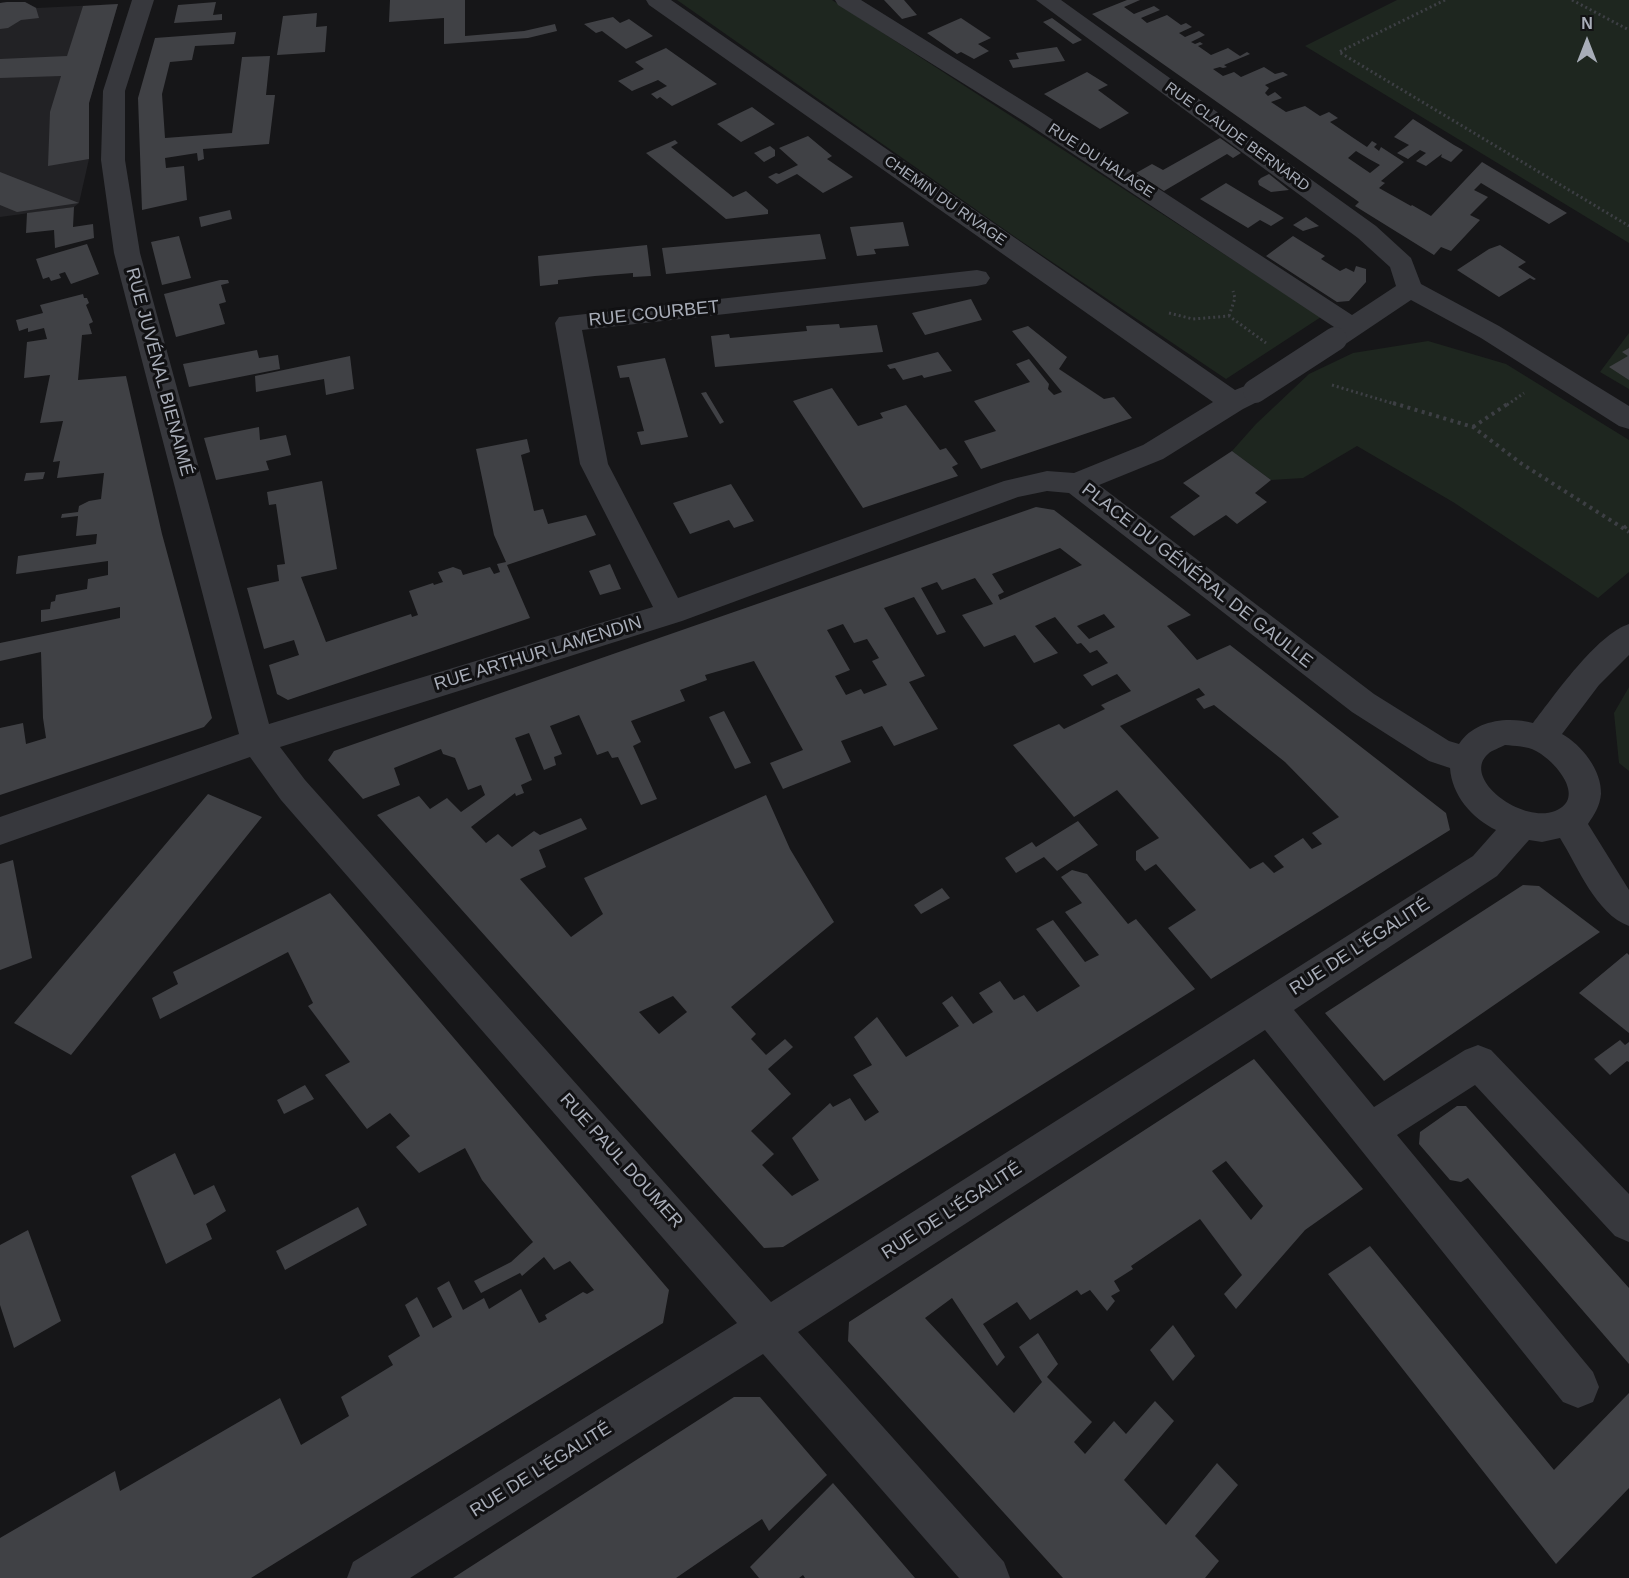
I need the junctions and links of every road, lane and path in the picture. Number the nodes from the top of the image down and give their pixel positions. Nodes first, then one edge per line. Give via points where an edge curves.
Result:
1 (143, 0) edge
2 (657, 0) edge
3 (846, 0) edge
4 (1047, 0) edge
5 (1445, 0) edge
6 (1572, 0) edge
7 (1629, 30) edge
8 (1629, 226) edge
9 (977, 278) dead end
10 (1410, 289) junction
11 (1228, 316) dead end
12 (1344, 334) junction
13 (1273, 348) dead end
14 (1554, 372) junction
15 (1330, 384) dead end
16 (1244, 397) junction
17 (1629, 419) edge
18 (1473, 427) junction
19 (1076, 483) junction
20 (1629, 524) edge
21 (1624, 528) junction
22 (1629, 532) edge
23 (671, 613) junction
24 (1629, 636) edge
25 (1540, 738) junction
26 (257, 741) junction
27 (1466, 759) junction
28 (1568, 821) junction
29 (1521, 826) junction
30 (0, 831) edge
31 (1629, 911) edge
32 (1269, 1007) junction
33 (1369, 1131) junction
34 (1629, 1222) edge
35 (767, 1328) junction
36 (1578, 1387) dead end
37 (369, 1578) edge
38 (988, 1578) edge

1 - 26 street, RUE JUVÉNAL BIENAIMÉ via 114,91 113,160 118,199 127,253
2 - 16 street, CHEMIN DU RIVAGE
3 - 12 street, RUE DU HALAGE via 1033,117
4 - 10 street, RUE CLAUDE BERNARD via 1367,232 1402,264
5 - 8 path via 1339,51
6 - 7 path
9 - 23 street, RUE COURBET via 568,323 594,464
10 - 12 street, PLACE DU GÉNÉRAL DE GAULLE
10 - 14 street
11 - 13 path
12 - 16 street, PLACE DU GÉNÉRAL DE GAULLE, bridge
14 - 17 street
14 - 18 path
15 - 18 path
16 - 19 street, PLACE DU GÉNÉRAL DE GAULLE via 1153,452
18 - 21 path via 1522,464
19 - 23 street, RUE ARTHUR LAMENDIN via 1047,481 1014,488
19 - 27 street, PLACE DU GÉNÉRAL DE GAULLE via 1363,703 1440,752
20 - 21 path
21 - 22 path
23 - 26 street, RUE ARTHUR LAMENDIN
24 - 25 street via 1582,683
25 - 27 street via 1521,732 1485,736
25 - 28 street via 1556,746 1580,772 1584,800
26 - 30 street, RUE ARTHUR LAMENDIN
26 - 35 street, RUE PAUL DOUMER via 293,790
27 - 29 street via 1466,775 1478,798 1501,818
28 - 29 street via 1554,827
28 - 31 street via 1616,900
29 - 32 street, RUE DE L'ÉGALITÉ via 1485,866
32 - 33 street
32 - 35 street, RUE DE L'ÉGALITÉ
33 - 34 street via 1478,1062
33 - 36 street
35 - 37 street, RUE DE L'ÉGALITÉ
35 - 38 street, RUE PAUL DOUMER

